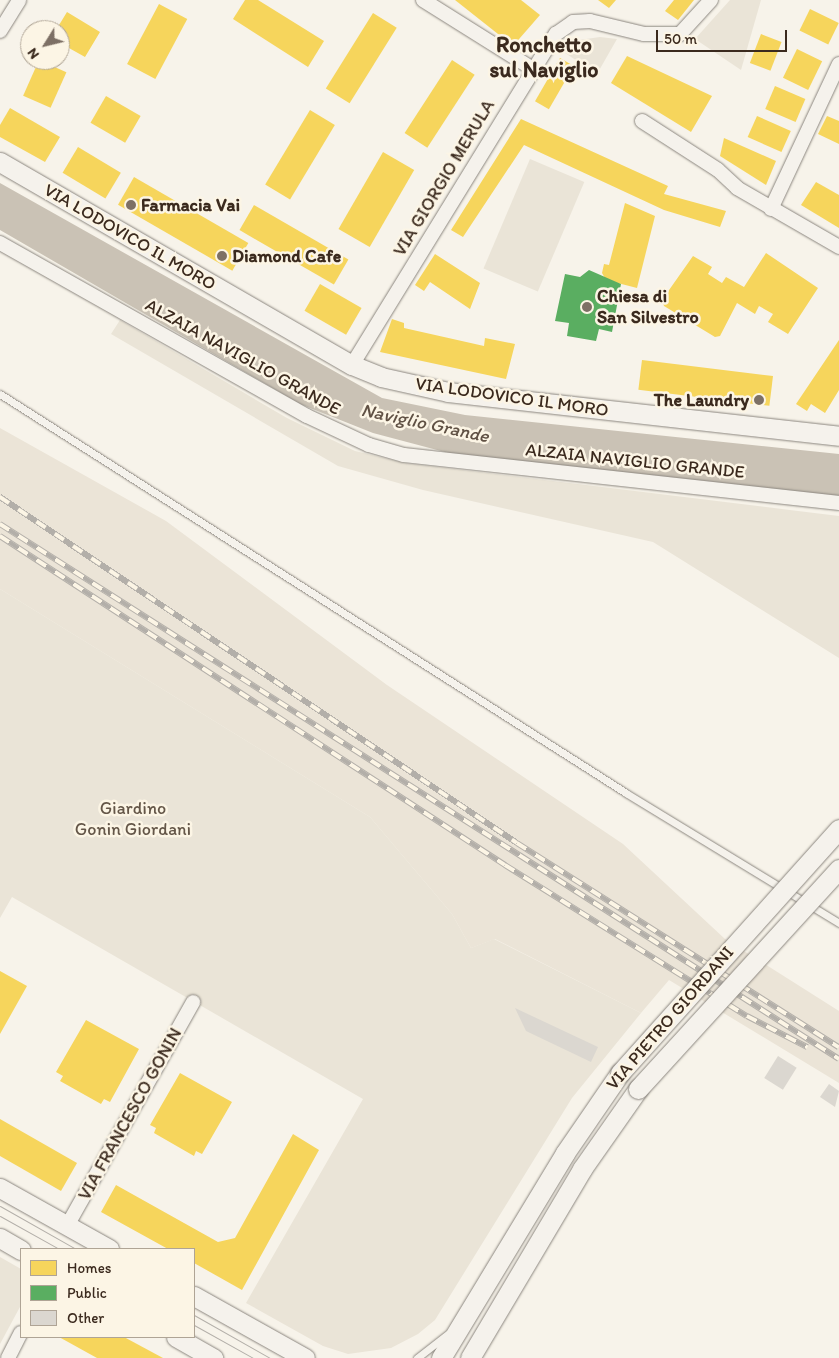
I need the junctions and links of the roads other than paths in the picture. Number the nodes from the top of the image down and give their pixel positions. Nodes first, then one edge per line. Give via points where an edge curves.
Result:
1 (19, 0) edge
2 (424, 0) edge
3 (711, 0) edge
4 (0, 31) edge
5 (839, 64) edge
6 (533, 68) junction
7 (642, 121) dead end
8 (0, 162) edge
9 (771, 209) junction
10 (0, 244) edge
11 (839, 247) edge
12 (352, 365) junction
13 (0, 394) edge
14 (839, 436) edge
15 (839, 503) edge
16 (839, 828) edge
17 (839, 869) edge
18 (839, 922) edge
19 (193, 1002) dead end
20 (0, 1188) edge
21 (67, 1226) junction
22 (0, 1238) edge
23 (107, 1248) edge
24 (20, 1249) edge
25 (195, 1297) edge
26 (460, 1325) junction
27 (20, 1335) edge
28 (178, 1338) edge
29 (8, 1358) edge
30 (213, 1358) edge
31 (305, 1358) edge
32 (417, 1358) edge
33 (440, 1358) edge
34 (470, 1358) edge

1 - 4 street
2 - 6 street
3 - 6 street, VIA GIORGIO MERULA via 695,22 680,34 668,36 590,21 573,22 556,34
5 - 9 street
6 - 12 street, VIA GIORGIO MERULA
7 - 9 street
8 - 12 main road, VIA LODOVICO IL MORO
9 - 11 street
10 - 15 street, ALZAIA NAVIGLIO GRANDE via 307,416 369,445 404,455
12 - 14 main road, VIA LODOVICO IL MORO via 381,377 448,392
13 - 18 lane via 618,788
16 - 26 main road, VIA PIETRO GIORDANI, bridge via 620,1073 578,1132
17 - 34 main road, VIA PIETRO GIORDANI, bridge via 638,1089 582,1169
19 - 21 street, VIA FRANCESCO GONIN
20 - 21 main road
21 - 23 main road
22 - 24 main road
25 - 31 main road
26 - 32 lane, VIA PIETRO GIORDANI
26 - 33 main road, VIA PIETRO GIORDANI
27 - 29 street
28 - 30 main road

